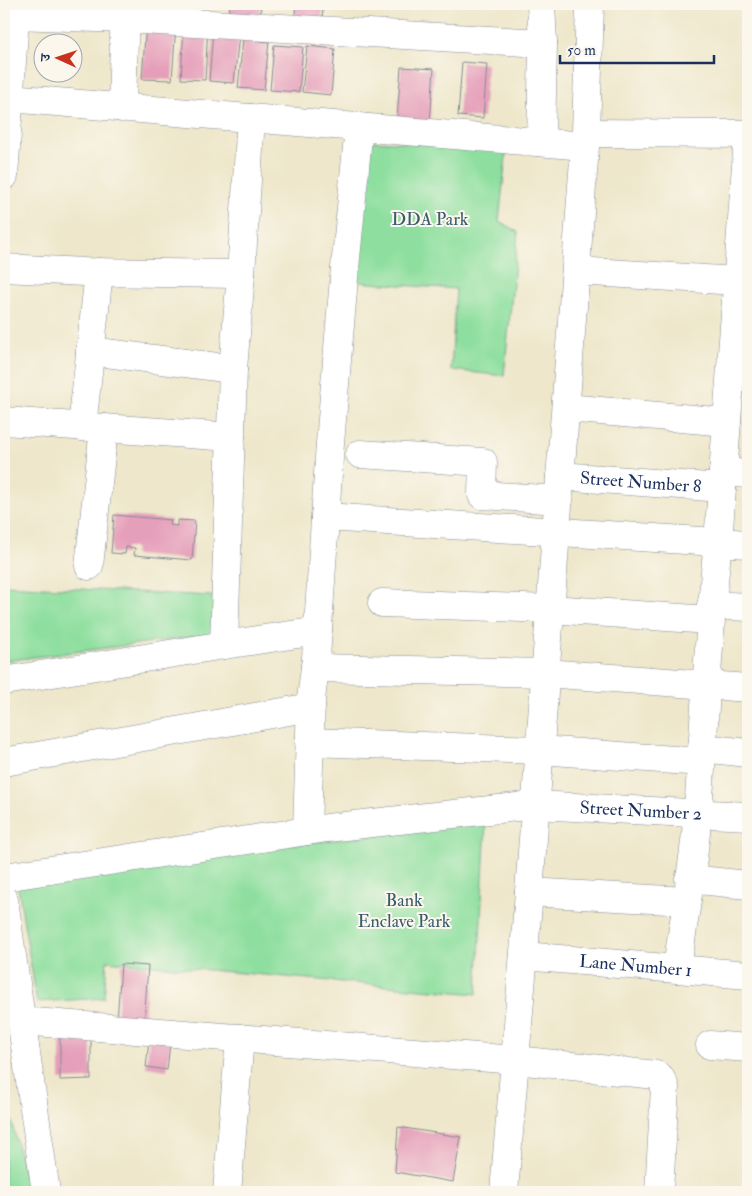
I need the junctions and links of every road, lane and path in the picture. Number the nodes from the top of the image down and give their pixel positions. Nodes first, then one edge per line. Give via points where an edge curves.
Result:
1 (541, 4) edge
2 (590, 4) edge
3 (15, 9) edge
4 (124, 11) edge
5 (543, 43) junction
6 (9, 98) junction
7 (122, 108) junction
8 (251, 118) junction
9 (359, 127) junction
10 (748, 136) edge
11 (586, 139) junction
12 (541, 142) junction
13 (4, 176) edge
14 (742, 266) edge
15 (4, 268) edge
16 (576, 271) junction
17 (100, 272) junction
18 (241, 274) junction
19 (90, 351) junction
20 (233, 369) junction
21 (739, 393) edge
22 (566, 408) junction
23 (4, 421) edge
24 (727, 422) junction
25 (93, 428) junction
26 (232, 437) junction
27 (360, 454) dead end
28 (731, 478) edge
29 (559, 488) junction
30 (325, 517) junction
31 (556, 532) junction
32 (718, 542) junction
33 (748, 544) edge
34 (88, 566) dead end
35 (382, 603) dead end
36 (748, 607) edge
37 (550, 609) junction
38 (711, 613) junction
39 (318, 632) junction
40 (224, 645) junction
41 (315, 668) junction
42 (546, 673) junction
43 (4, 681) edge
44 (708, 685) junction
45 (748, 688) edge
46 (311, 707) junction
47 (309, 742) junction
48 (540, 750) junction
49 (748, 752) edge
50 (702, 755) junction
51 (4, 762) edge
52 (536, 805) junction
53 (698, 813) junction
54 (748, 816) edge
55 (308, 831) junction
56 (4, 877) edge
57 (748, 885) edge
58 (688, 890) junction
59 (529, 892) junction
60 (4, 900) edge
61 (524, 956) junction
62 (678, 969) junction
63 (748, 975) edge
64 (22, 1021) junction
65 (240, 1038) junction
66 (710, 1045) dead end
67 (748, 1048) edge
68 (516, 1060) junction
69 (46, 1192) edge
70 (227, 1192) edge
71 (504, 1192) edge
72 (659, 1192) edge

1 - 5 street
2 - 11 street
3 - 4 street
3 - 6 street
4 - 5 street
4 - 7 street
5 - 12 street
6 - 7 street
6 - 13 street
7 - 8 street
8 - 9 street
8 - 18 street
9 - 12 street
9 - 30 street
10 - 11 street
10 - 14 street
11 - 12 street
11 - 16 street
14 - 16 street
14 - 21 street
15 - 17 street
16 - 22 street
17 - 18 street
17 - 19 street
18 - 20 street
19 - 20 street
19 - 25 street
20 - 26 street
21 - 24 street
22 - 24 street
22 - 29 street
23 - 25 street
24 - 28 street
25 - 26 street
25 - 34 street
26 - 40 street
27 - 29 street, Street Number 8 via 483,462 482,495
28 - 29 street, Street Number 8
28 - 32 street
29 - 31 street
30 - 31 street
30 - 39 street
31 - 32 street
31 - 37 street
32 - 33 street
32 - 38 street
35 - 37 street
36 - 38 street
37 - 38 street
37 - 42 street
38 - 44 street
39 - 40 street
39 - 41 street
40 - 43 street
41 - 42 street
41 - 46 street
42 - 44 street
42 - 48 street
44 - 45 street
44 - 50 street
46 - 47 street
46 - 51 street
47 - 48 street
47 - 55 street
48 - 50 street
48 - 52 street
49 - 50 street
50 - 53 street
52 - 53 street, Street Number 2
52 - 55 street, Street Number 2
52 - 59 street
53 - 54 street, Street Number 2
53 - 58 street
55 - 56 street, Street Number 2
57 - 58 street
58 - 59 street
58 - 62 street
59 - 61 street
60 - 64 street
61 - 62 street, Lane Number 1
61 - 68 street
62 - 63 street, Lane Number 1
64 - 65 street
64 - 69 street
65 - 68 street
65 - 70 street
66 - 67 street
68 - 71 street
68 - 72 street via 660,1077 665,1087 665,1105

